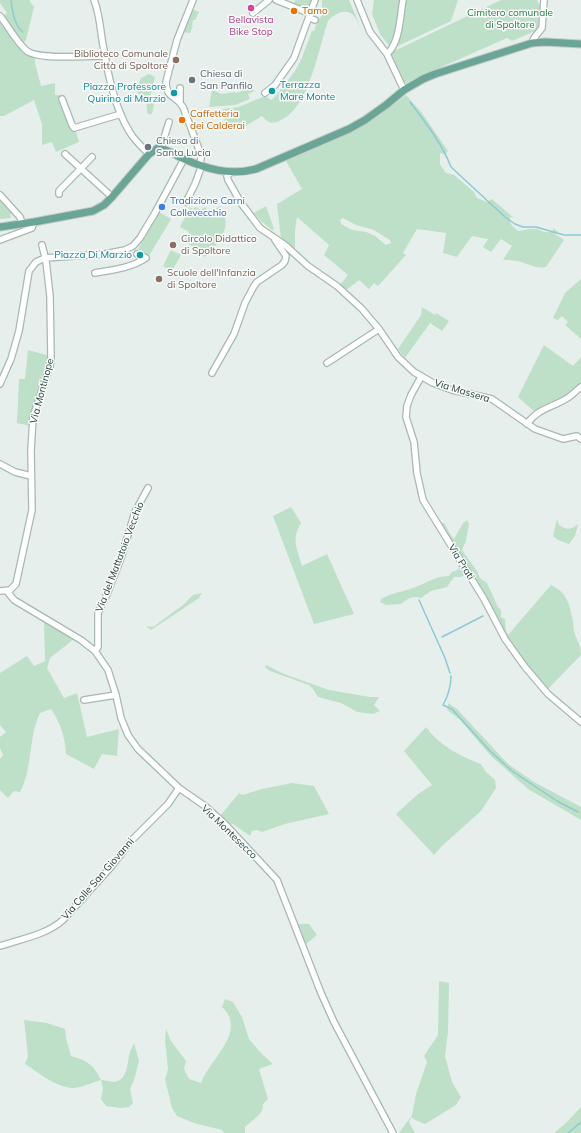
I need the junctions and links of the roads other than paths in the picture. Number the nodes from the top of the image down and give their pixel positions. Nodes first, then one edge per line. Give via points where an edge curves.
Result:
1 (94, 0) edge
2 (193, 0) edge
3 (269, 0) edge
4 (276, 0) edge
5 (315, 0) edge
6 (357, 0) edge
7 (403, 0) edge
8 (544, 0) edge
9 (254, 13) dead end
10 (0, 16) edge
11 (310, 16) junction
12 (315, 20) dead end
13 (532, 43) junction
14 (581, 44) edge
15 (387, 54) junction
16 (105, 56) junction
17 (180, 88) dead end
18 (404, 90) junction
19 (265, 93) dead end
20 (62, 99) dead end
21 (180, 102) junction
22 (121, 114) junction
23 (169, 122) dead end
24 (161, 148) junction
25 (65, 154) dead end
26 (149, 154) junction
27 (92, 157) dead end
28 (184, 159) junction
29 (201, 165) junction
30 (81, 168) junction
31 (230, 172) junction
32 (59, 194) dead end
33 (0, 195) edge
34 (112, 197) junction
35 (186, 202) dead end
36 (34, 222) junction
37 (22, 223) junction
38 (0, 226) edge
39 (274, 238) junction
40 (0, 240) edge
41 (42, 245) dead end
42 (133, 246) junction
43 (137, 254) junction
44 (45, 258) junction
45 (139, 263) junction
46 (95, 273) dead end
47 (379, 329) junction
48 (327, 363) dead end
49 (212, 373) dead end
50 (421, 377) junction
51 (0, 381) edge
52 (581, 387) edge
53 (527, 424) junction
54 (581, 439) edge
55 (0, 464) edge
56 (31, 476) junction
57 (148, 488) dead end
58 (0, 591) edge
59 (7, 591) junction
60 (95, 651) junction
61 (116, 695) junction
62 (84, 700) dead end
63 (581, 722) edge
64 (179, 788) junction
65 (0, 946) edge
66 (393, 1133) edge

1 - 16 street via 100,15
2 - 21 street via 177,40 166,82 168,94
3 - 9 street
4 - 11 street
5 - 11 street
6 - 15 street via 370,32
7 - 15 street via 395,43
8 - 13 street via 542,28
10 - 16 street via 24,48 31,53
11 - 12 street
11 - 19 street via 294,58
13 - 14 main road
13 - 18 main road via 435,74
15 - 18 street
16 - 22 street
17 - 21 street
18 - 31 main road via 381,109 349,129 256,169
20 - 22 street via 74,128
21 - 29 street via 200,152
22 - 26 street via 132,135
23 - 24 street
24 - 26 main road
24 - 28 main road
25 - 30 street
26 - 34 main road
27 - 30 street
28 - 29 main road
28 - 42 street via 155,213
29 - 31 main road
29 - 35 street
30 - 32 street
30 - 34 street
31 - 39 street, Via Massera via 230,183 240,203 258,226
33 - 37 street via 20,217
34 - 36 main road via 93,211
36 - 37 main road
36 - 40 street via 32,228
37 - 38 main road
39 - 47 street, Via Massera via 337,286
39 - 49 street via 286,256 286,261 254,286 234,334
41 - 44 street, Via Montinope
42 - 43 street
42 - 44 street via 105,254
43 - 45 street
43 - 45 street via 146,258
44 - 51 street via 36,262 30,272 19,332 11,359
44 - 56 street, Via Montinope via 50,296 52,352 50,366 33,417
45 - 46 street
47 - 48 street
47 - 50 street, Via Massera via 398,357
50 - 53 street, Via Massera via 452,390 492,399
50 - 63 street, Via Prati via 411,395 406,417 414,442 423,500 484,599 505,639 548,694
52 - 53 street via 570,396 540,411
53 - 54 street, Via Massera via 560,438 577,436
55 - 56 street via 15,472
56 - 59 street, Via Montinope via 30,522 16,584
57 - 60 street, Via del Mattatoio Vecchio via 135,512 121,558 98,613 98,647
58 - 59 street
59 - 60 street, Via Montesecco via 14,600
60 - 61 street, Via Montesecco via 108,670
61 - 62 street
61 - 64 street, Via Montesecco via 128,735 138,749
64 - 65 street, Via Colle San Giovanni via 168,804 132,840 63,920 46,931
64 - 66 street, Via Montesecco via 224,824 277,880 334,1022

